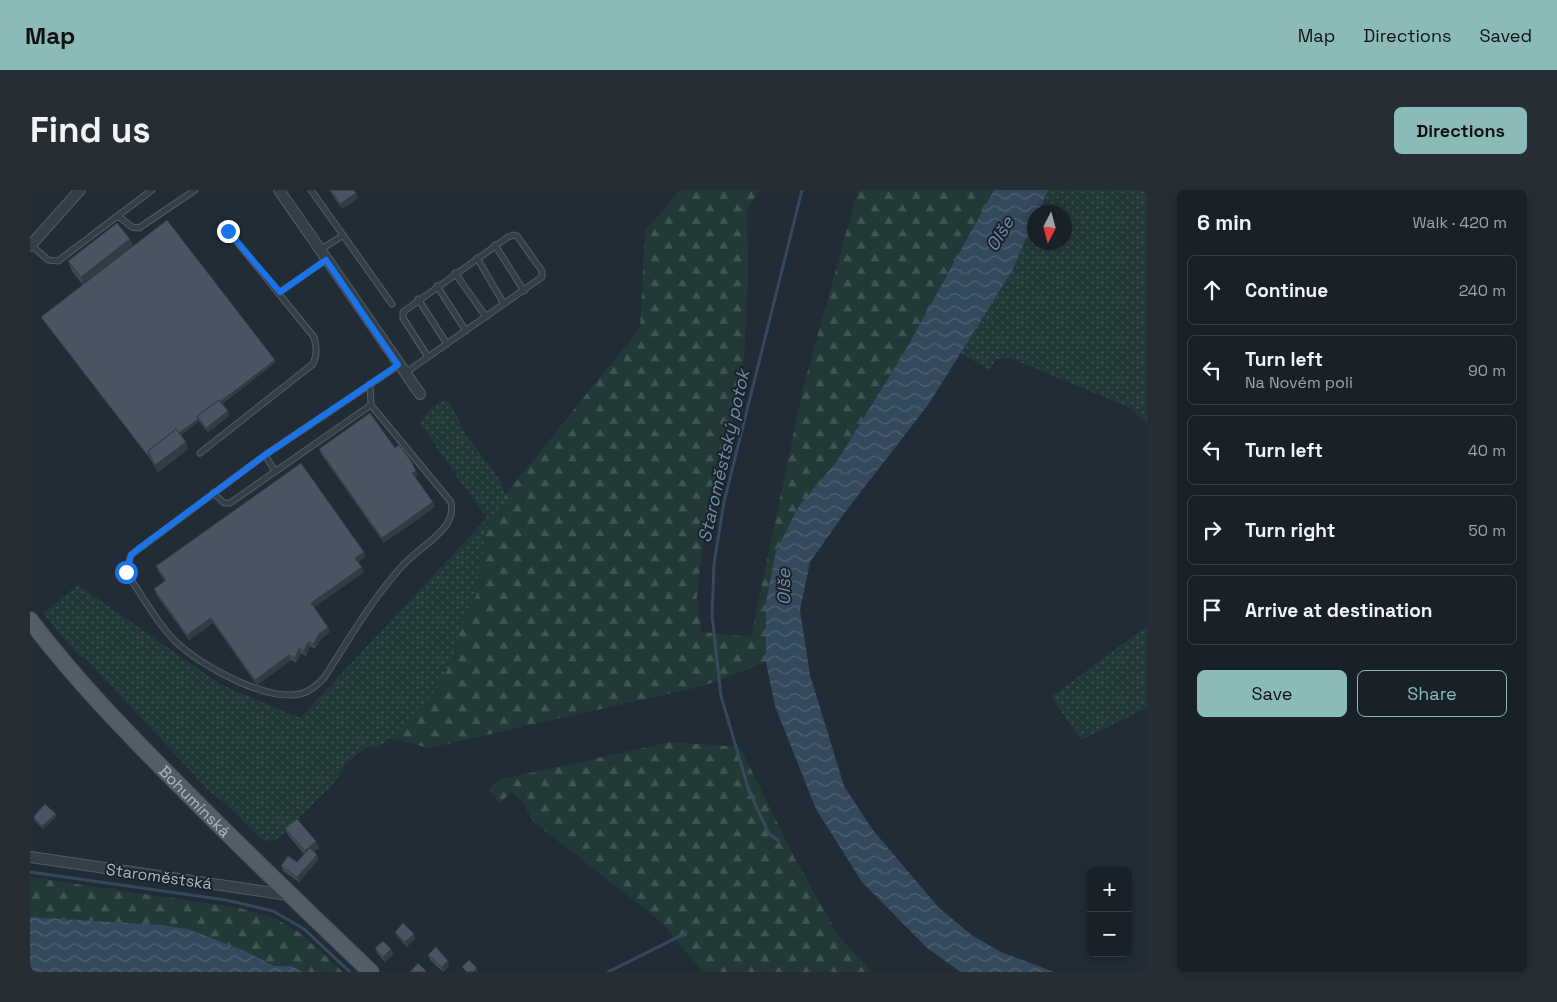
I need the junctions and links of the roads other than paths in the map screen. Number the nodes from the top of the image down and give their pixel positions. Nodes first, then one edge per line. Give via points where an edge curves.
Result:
1 (80, 190) edge
2 (152, 190) edge
3 (195, 190) edge
4 (279, 190) edge
5 (311, 190) edge
6 (118, 216) junction
7 (228, 231) dead end
8 (342, 236) junction
9 (30, 244) edge
10 (495, 245) junction
11 (320, 250) junction
12 (477, 258) junction
13 (326, 260) junction
14 (456, 273) junction
15 (437, 286) junction
16 (524, 290) junction
17 (280, 292) junction
18 (418, 299) junction
19 (392, 304) dead end
20 (504, 304) junction
21 (486, 317) junction
22 (466, 331) junction
23 (447, 344) junction
24 (428, 357) junction
25 (402, 369) junction
26 (370, 384) junction
27 (420, 394) dead end
28 (371, 405) junction
29 (200, 453) dead end
30 (265, 455) junction
31 (275, 471) junction
32 (214, 493) junction
33 (30, 620) edge
34 (30, 857) edge
35 (288, 894) junction
36 (371, 972) edge

1 - 9 street
2 - 6 lane
3 - 6 lane via 139,228 132,227
4 - 11 street
5 - 8 lane
6 - 9 lane via 58,261 48,260
7 - 17 lane
8 - 11 lane
8 - 19 lane
10 - 12 lane
10 - 16 lane
10 - 16 lane via 510,236 517,236 542,271 539,280
11 - 13 street
12 - 14 lane
12 - 20 lane
13 - 17 lane
13 - 25 street
14 - 15 lane
14 - 21 lane
15 - 18 lane
15 - 22 lane
16 - 20 lane
17 - 29 lane via 314,337 317,347 313,364
18 - 23 lane
18 - 24 lane via 405,309 402,318
20 - 21 lane
21 - 22 lane
22 - 23 lane
23 - 24 lane
24 - 25 lane
25 - 26 lane
25 - 27 street
26 - 28 lane
26 - 30 lane
28 - 31 lane
28 - 32 lane via 451,502 450,522 404,565 367,610 324,678 305,693 275,695 241,684 191,654 174,640 126,572 131,555
30 - 31 lane
30 - 32 lane
31 - 32 lane via 230,503 224,503
33 - 35 main road, Bohumínská via 126,730
34 - 35 street, Staroměstská
35 - 36 main road, Bohumínská

